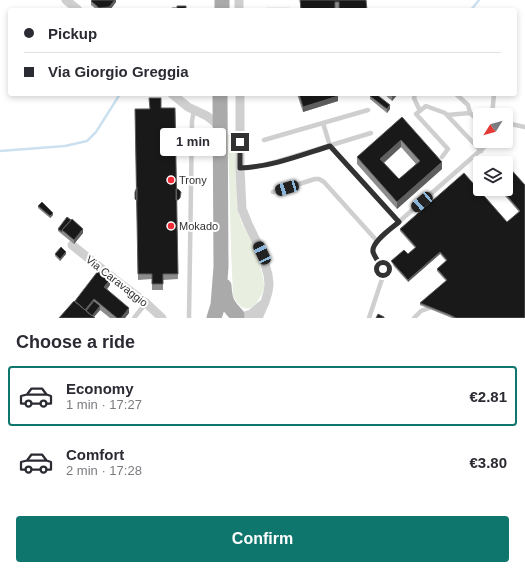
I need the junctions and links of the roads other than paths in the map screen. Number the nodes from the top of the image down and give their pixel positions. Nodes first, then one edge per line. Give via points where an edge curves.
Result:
1 (66, 0) edge
2 (76, 8) edge
3 (174, 96) edge
4 (219, 96) edge
5 (240, 96) edge
6 (414, 96) edge
7 (458, 96) edge
8 (494, 96) edge
9 (493, 108) edge
10 (194, 110) junction
11 (368, 110) dead end
12 (420, 110) junction
13 (214, 114) junction
14 (470, 114) junction
15 (447, 115) junction
16 (473, 116) edge
17 (323, 123) junction
18 (513, 124) edge
19 (525, 127) edge
20 (371, 133) dead end
21 (264, 140) dead end
22 (330, 146) junction
23 (484, 148) edge
24 (481, 151) junction
25 (442, 157) dead end
26 (240, 168) junction
27 (273, 192) dead end
28 (399, 222) junction
29 (377, 241) junction
30 (72, 245) edge
31 (221, 267) junction
32 (266, 302) junction
33 (146, 303) junction
34 (437, 306) edge
35 (241, 317) edge
36 (134, 318) edge
37 (162, 318) edge
38 (189, 318) edge
39 (216, 318) edge
40 (258, 318) edge
41 (369, 318) edge
42 (414, 318) edge

1 - 2 street
3 - 10 street
4 - 13 main road
5 - 26 street
6 - 12 lane
7 - 14 lane via 468,105
8 - 9 lane
10 - 13 street
10 - 38 lane
11 - 17 lane
12 - 15 lane via 426,106
12 - 25 lane via 416,114 448,149
13 - 31 main road via 221,127
14 - 15 lane
14 - 16 lane
15 - 24 lane
17 - 21 lane
17 - 22 lane
18 - 19 lane
20 - 22 lane
22 - 26 lane via 272,164
22 - 28 lane
23 - 24 lane
24 - 28 lane
26 - 32 street via 242,209 262,253 268,275
27 - 29 lane via 319,179
28 - 29 lane
29 - 41 lane via 373,248 374,254 384,273
30 - 33 street, Via Caravaggio
31 - 35 main road via 225,300
31 - 39 main road
32 - 35 street via 251,314
32 - 40 street
33 - 36 lane
33 - 37 street, Via Caravaggio
34 - 42 lane via 425,309
35 - 39 main road via 231,314

